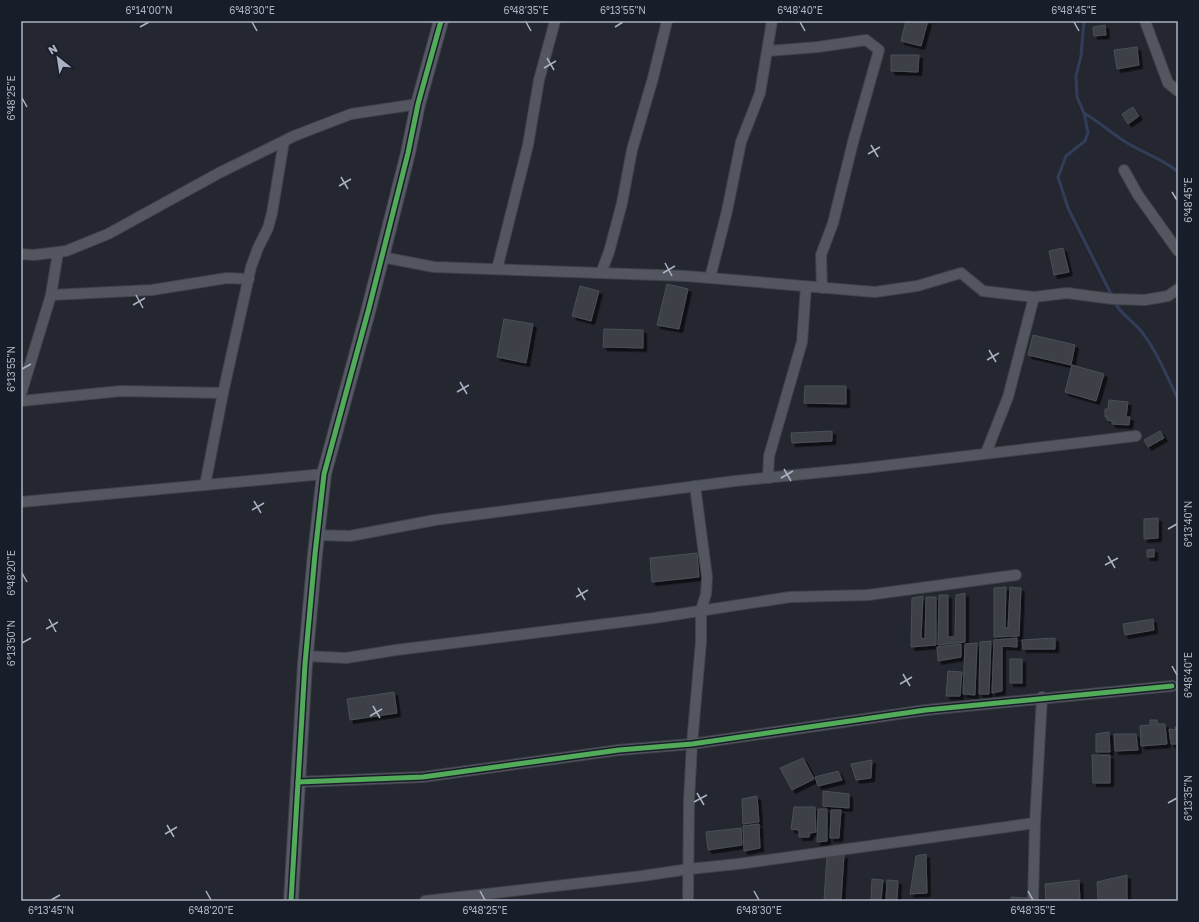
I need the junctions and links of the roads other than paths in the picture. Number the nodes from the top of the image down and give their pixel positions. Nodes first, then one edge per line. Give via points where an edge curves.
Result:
1 (441, 21) edge
2 (555, 21) edge
3 (667, 21) edge
4 (772, 21) edge
5 (1145, 21) edge
6 (768, 51) junction
7 (1178, 91) edge
8 (418, 104) junction
9 (284, 141) junction
10 (1124, 170) dead end
11 (1178, 251) edge
12 (58, 252) junction
13 (21, 254) edge
14 (382, 257) junction
15 (497, 269) junction
16 (601, 273) junction
17 (710, 278) junction
18 (248, 279) junction
19 (806, 287) junction
20 (822, 288) junction
21 (1178, 289) edge
22 (51, 295) junction
23 (1034, 297) junction
24 (21, 394) edge
25 (222, 394) junction
26 (21, 402) edge
27 (1136, 436) dead end
28 (986, 453) junction
29 (324, 474) junction
30 (768, 478) junction
31 (205, 485) junction
32 (695, 486) junction
33 (21, 502) edge
34 (317, 535) junction
35 (1016, 575) dead end
36 (701, 610) junction
37 (306, 656) junction
38 (1172, 686) dead end
39 (1042, 698) junction
40 (692, 744) junction
41 (298, 782) junction
42 (1035, 823) junction
43 (689, 868) junction
44 (291, 901) edge
45 (425, 901) edge
46 (688, 901) edge
47 (1033, 901) edge

1 - 8 street
2 - 15 street via 539,80 528,145
3 - 16 street via 654,78 632,150 622,203
4 - 6 street
5 - 7 street via 1168,83
6 - 17 street via 760,93 741,142
6 - 20 street via 866,40 878,50 833,223 821,255
8 - 9 street via 351,114
8 - 14 street
9 - 12 street via 108,234
9 - 18 street via 272,213
10 - 11 street via 1138,195
12 - 13 street
12 - 22 street
14 - 15 street via 434,267
14 - 29 street
15 - 16 street
16 - 17 street
17 - 19 street
18 - 22 street via 227,278 152,290
18 - 25 street
19 - 20 street
19 - 30 street via 802,342 769,456
20 - 23 street via 875,292 917,286 961,273 983,290
21 - 23 street via 1168,296 1145,300 1067,293
22 - 24 street
23 - 28 street via 1008,397
25 - 26 street via 121,391
25 - 31 street
27 - 28 street
28 - 30 street
29 - 31 street
29 - 34 street
30 - 32 street
31 - 33 street
32 - 34 street via 435,520 350,536
32 - 36 street via 707,577 706,594
34 - 37 street
35 - 36 street via 868,595 790,597
36 - 37 street via 346,658
36 - 40 street via 701,642
37 - 41 street
38 - 39 street
39 - 40 street via 926,710
39 - 42 street
40 - 41 street via 604,752 423,776
40 - 43 street
41 - 44 street
42 - 43 street via 738,864
42 - 47 street
43 - 45 street via 634,877
43 - 46 street

